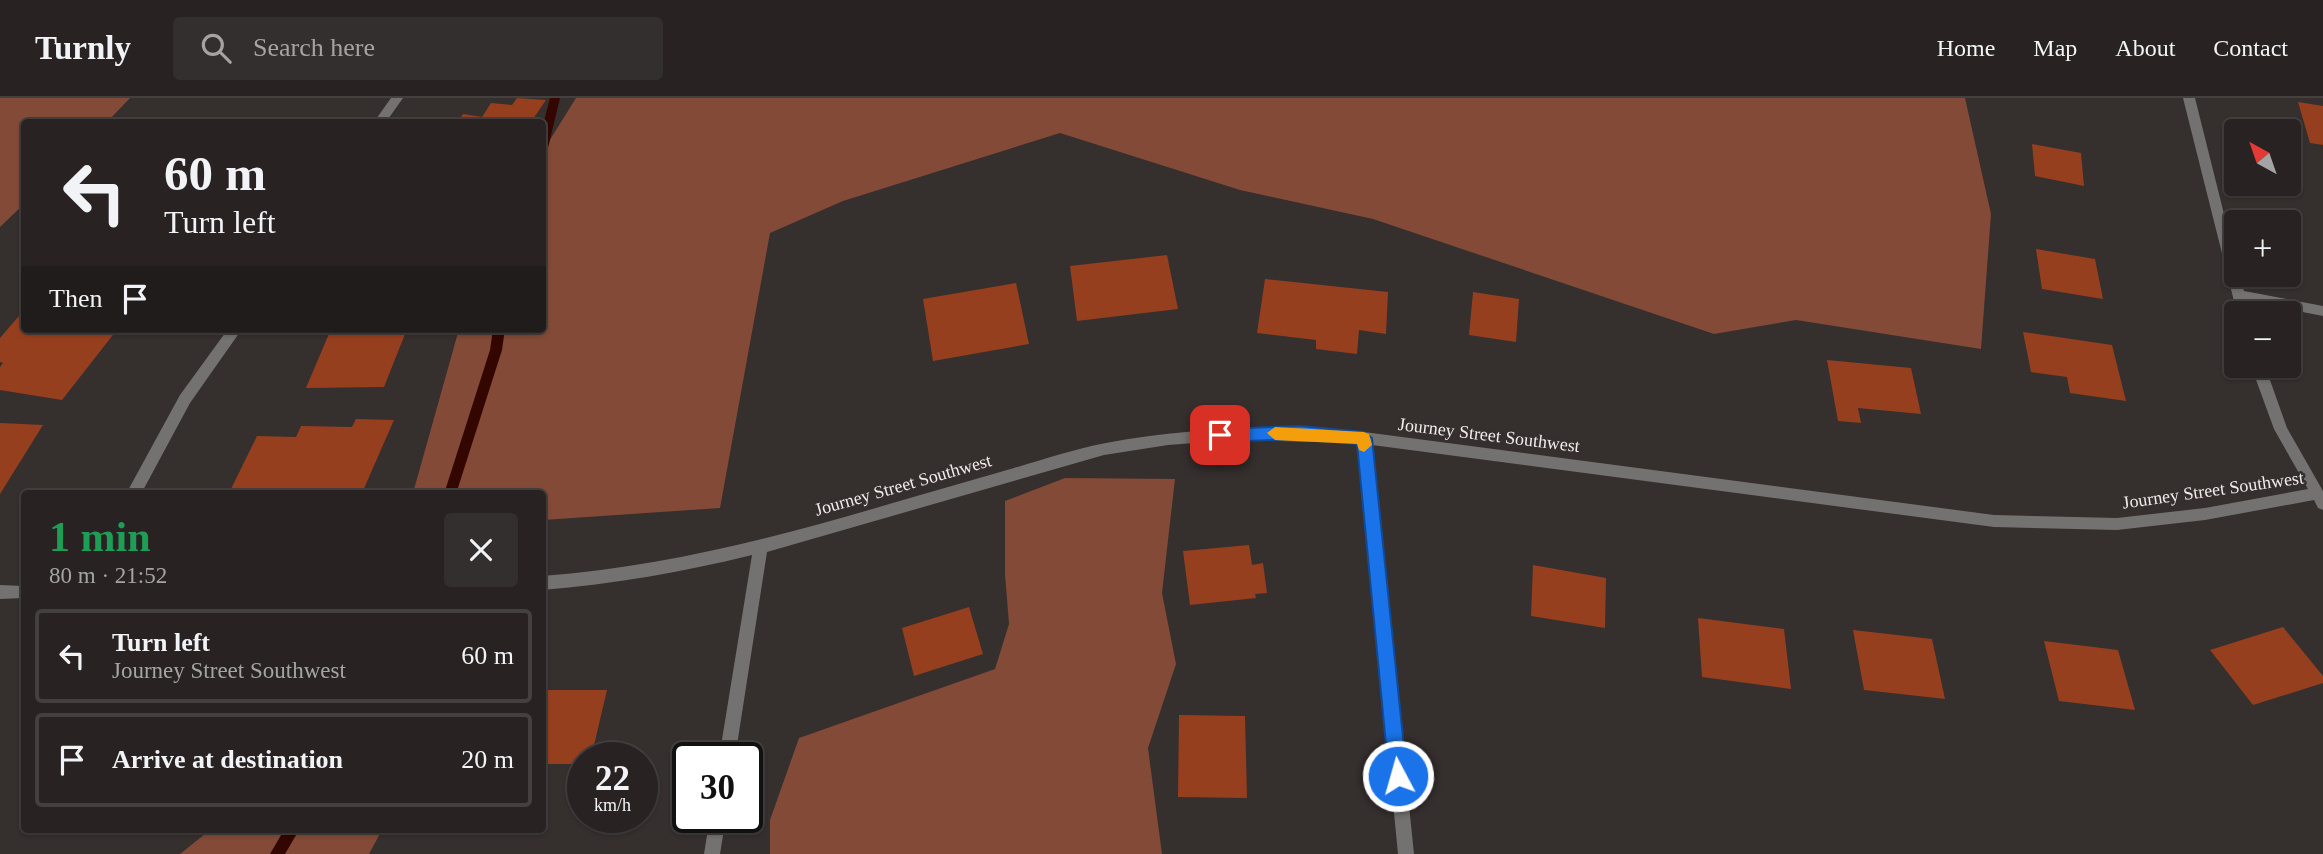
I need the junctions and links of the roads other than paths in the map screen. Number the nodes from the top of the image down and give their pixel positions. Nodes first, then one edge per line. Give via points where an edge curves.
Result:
1 (397, 98) edge
2 (2189, 98) edge
3 (382, 119) edge
4 (2239, 295) junction
5 (2240, 301) edge
6 (2323, 311) edge
7 (232, 333) edge
8 (2262, 378) edge
9 (1364, 438) junction
10 (135, 490) edge
11 (2320, 499) edge
12 (761, 545) junction
13 (546, 583) edge
14 (0, 592) edge
15 (21, 592) edge
16 (730, 742) edge
17 (715, 833) edge
18 (712, 854) edge
19 (1406, 854) edge

1 - 3 street
2 - 4 street
4 - 5 street
4 - 6 street
7 - 10 street via 185,400
8 - 11 street via 2281,429
9 - 11 street, Journey Street Southwest via 1994,521 2117,524
9 - 12 street, Journey Street Southwest via 1300,433 1220,435 1104,449
9 - 19 street
12 - 13 street, Journey Street Southwest via 697,562
12 - 16 street
14 - 15 street
17 - 18 street

